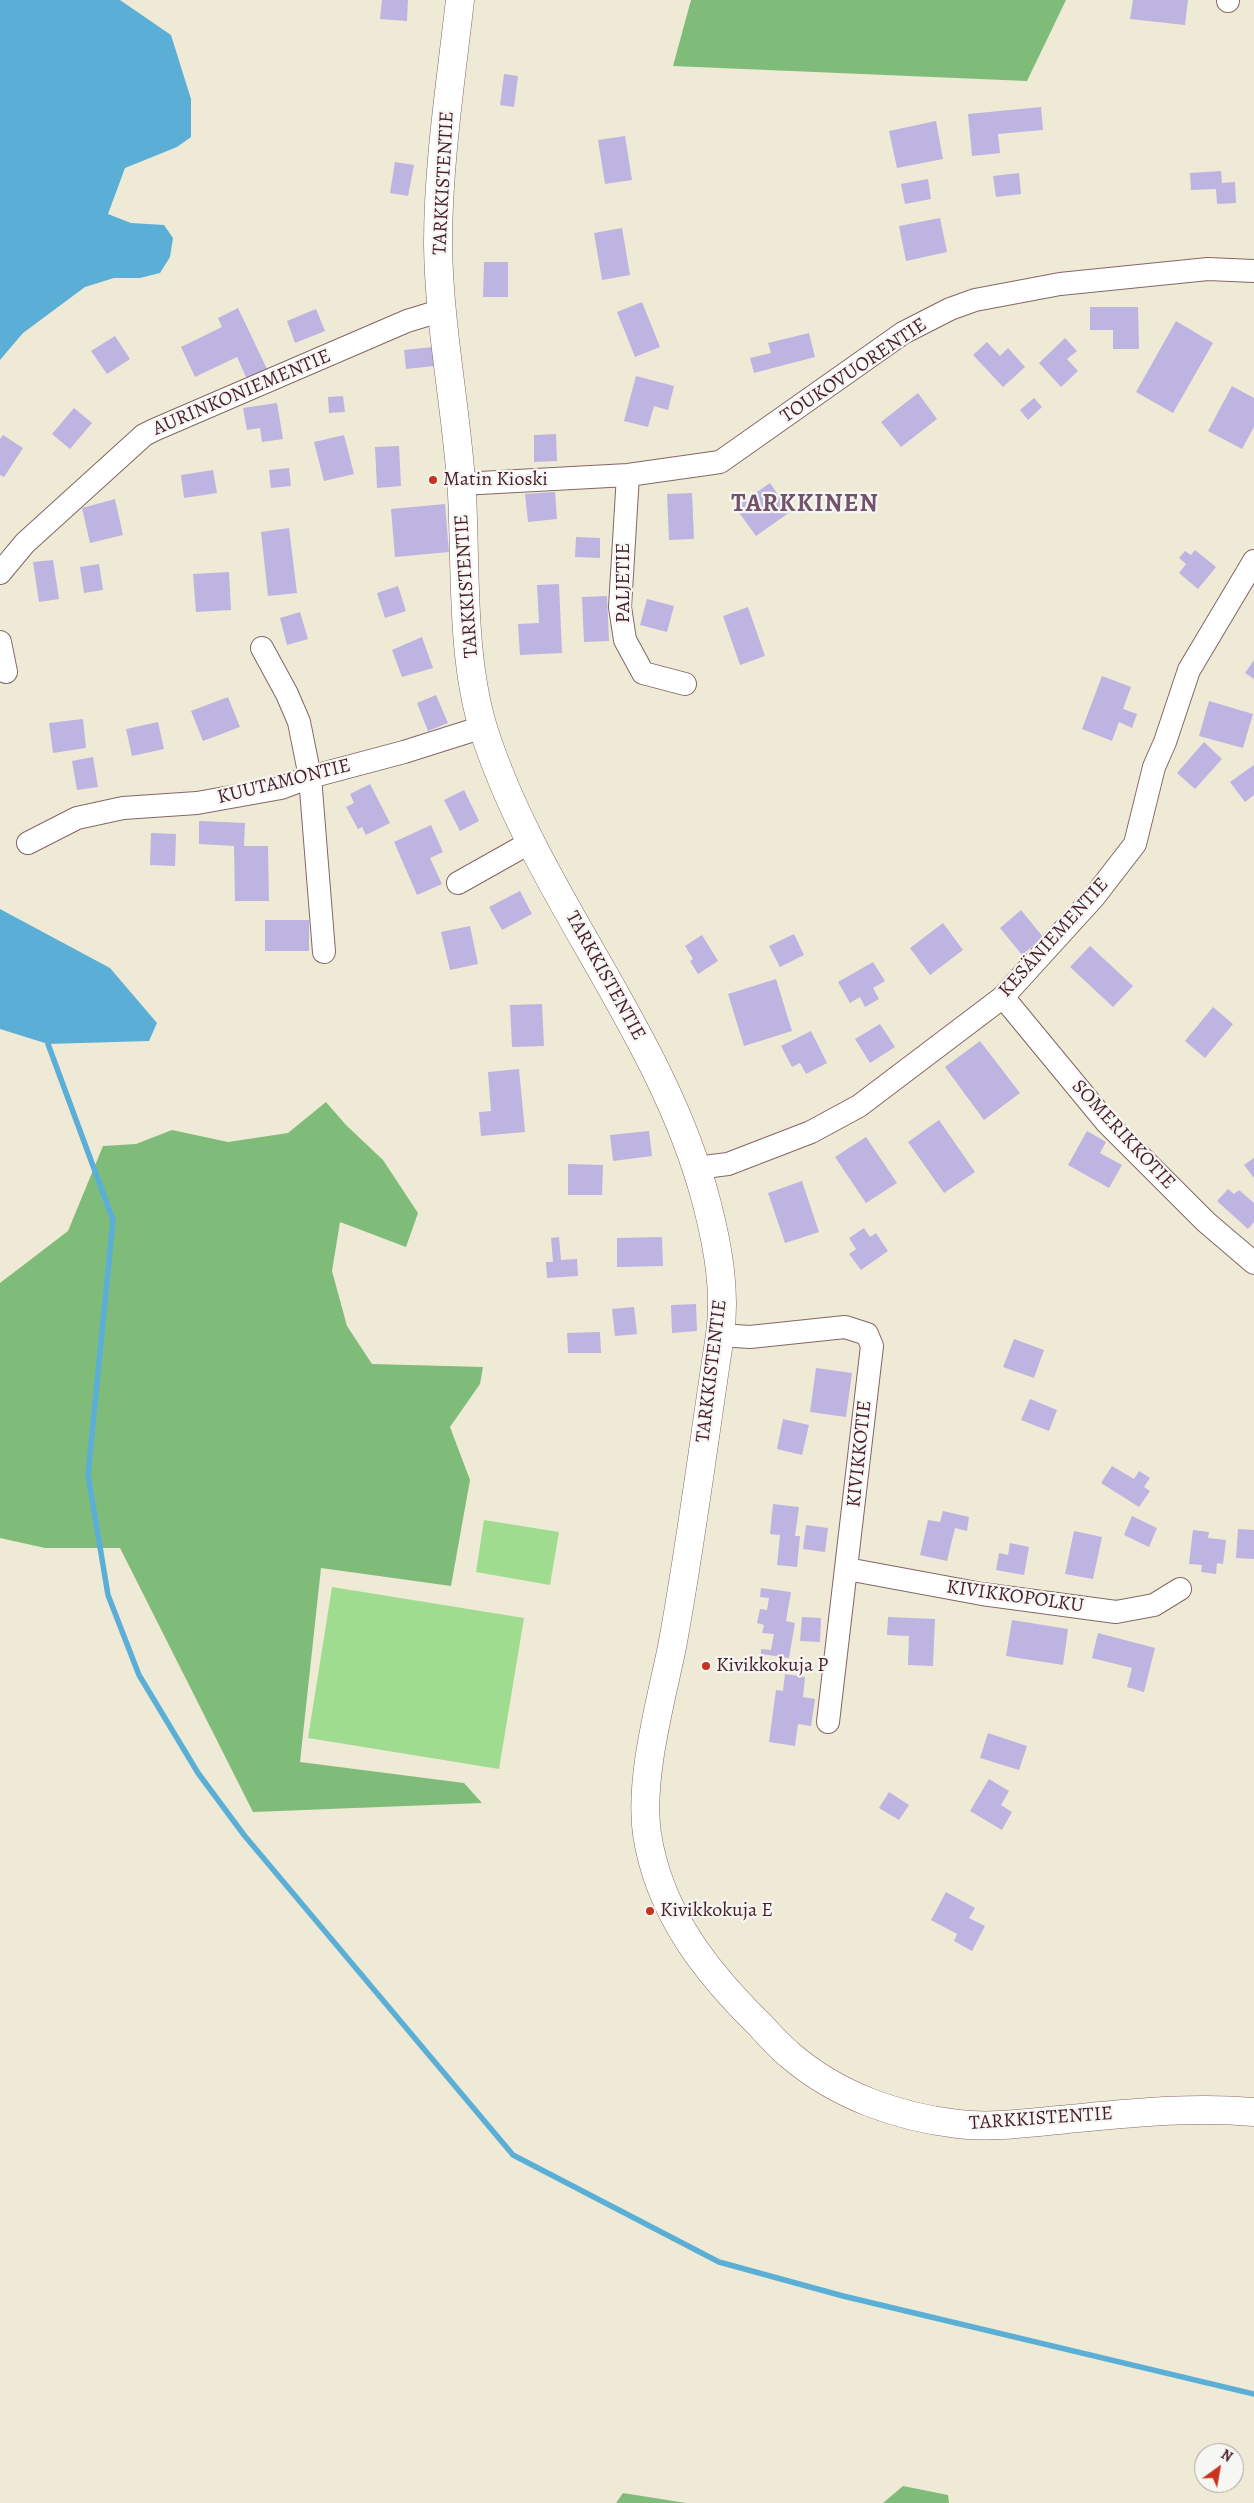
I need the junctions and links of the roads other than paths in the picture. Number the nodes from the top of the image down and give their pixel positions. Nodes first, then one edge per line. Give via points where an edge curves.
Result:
1 (460, 0) edge
2 (1254, 271) edge
3 (442, 310) junction
4 (628, 475) junction
5 (461, 484) junction
6 (1254, 562) edge
7 (0, 573) edge
8 (0, 642) edge
9 (262, 648) dead end
10 (6, 672) dead end
11 (685, 684) dead end
12 (483, 727) junction
13 (310, 777) junction
14 (531, 842) junction
15 (28, 843) dead end
16 (458, 883) dead end
17 (324, 952) dead end
18 (1003, 997) junction
19 (696, 1168) junction
20 (1254, 1263) edge
21 (720, 1335) junction
22 (847, 1569) junction
23 (1180, 1589) dead end
24 (828, 1722) dead end
25 (1254, 2112) edge

1 - 3 street, TARKKISTENTIE via 441,175 438,244
2 - 4 street, TOUKOVUORENTIE via 1208,269 1090,281 975,300 903,333 720,462
3 - 5 street, TARKKISTENTIE
3 - 7 street, AURINKONIEMENTIE via 406,321 149,432 25,544
4 - 5 street, TOUKOVUORENTIE
4 - 11 street, PALJETIE via 620,607 626,640 643,673
5 - 12 street, TARKKISTENTIE via 466,613
6 - 18 street, KESÄNIEMENTIE via 1190,670 1154,767 1135,844 1094,897
8 - 10 street
9 - 13 street via 299,722
12 - 13 street, KUUTAMONTIE
12 - 14 street, TARKKISTENTIE
13 - 15 street, KUUTAMONTIE via 281,788 247,795 197,803 123,808 77,818
13 - 17 street
14 - 16 street
14 - 19 street, TARKKISTENTIE via 647,1051 676,1111
18 - 19 street, KESÄNIEMENTIE via 859,1106 812,1132 737,1160
18 - 20 street, SOMERIKKOTIE via 1107,1123 1206,1222
19 - 21 street, TARKKISTENTIE via 715,1236 721,1272 724,1310
21 - 22 street, KIVIKKOTIE via 750,1337 845,1327 867,1334 872,1346
21 - 25 street, TARKKISTENTIE via 672,1646 651,1751 646,1799 647,1833 664,1897 690,1945 729,1995 792,2057 850,2095 898,2113 960,2125 1177,2109
22 - 23 street, KIVIKKOPOLKU via 982,1594 1116,1612 1154,1605
22 - 24 street, KIVIKKOTIE

